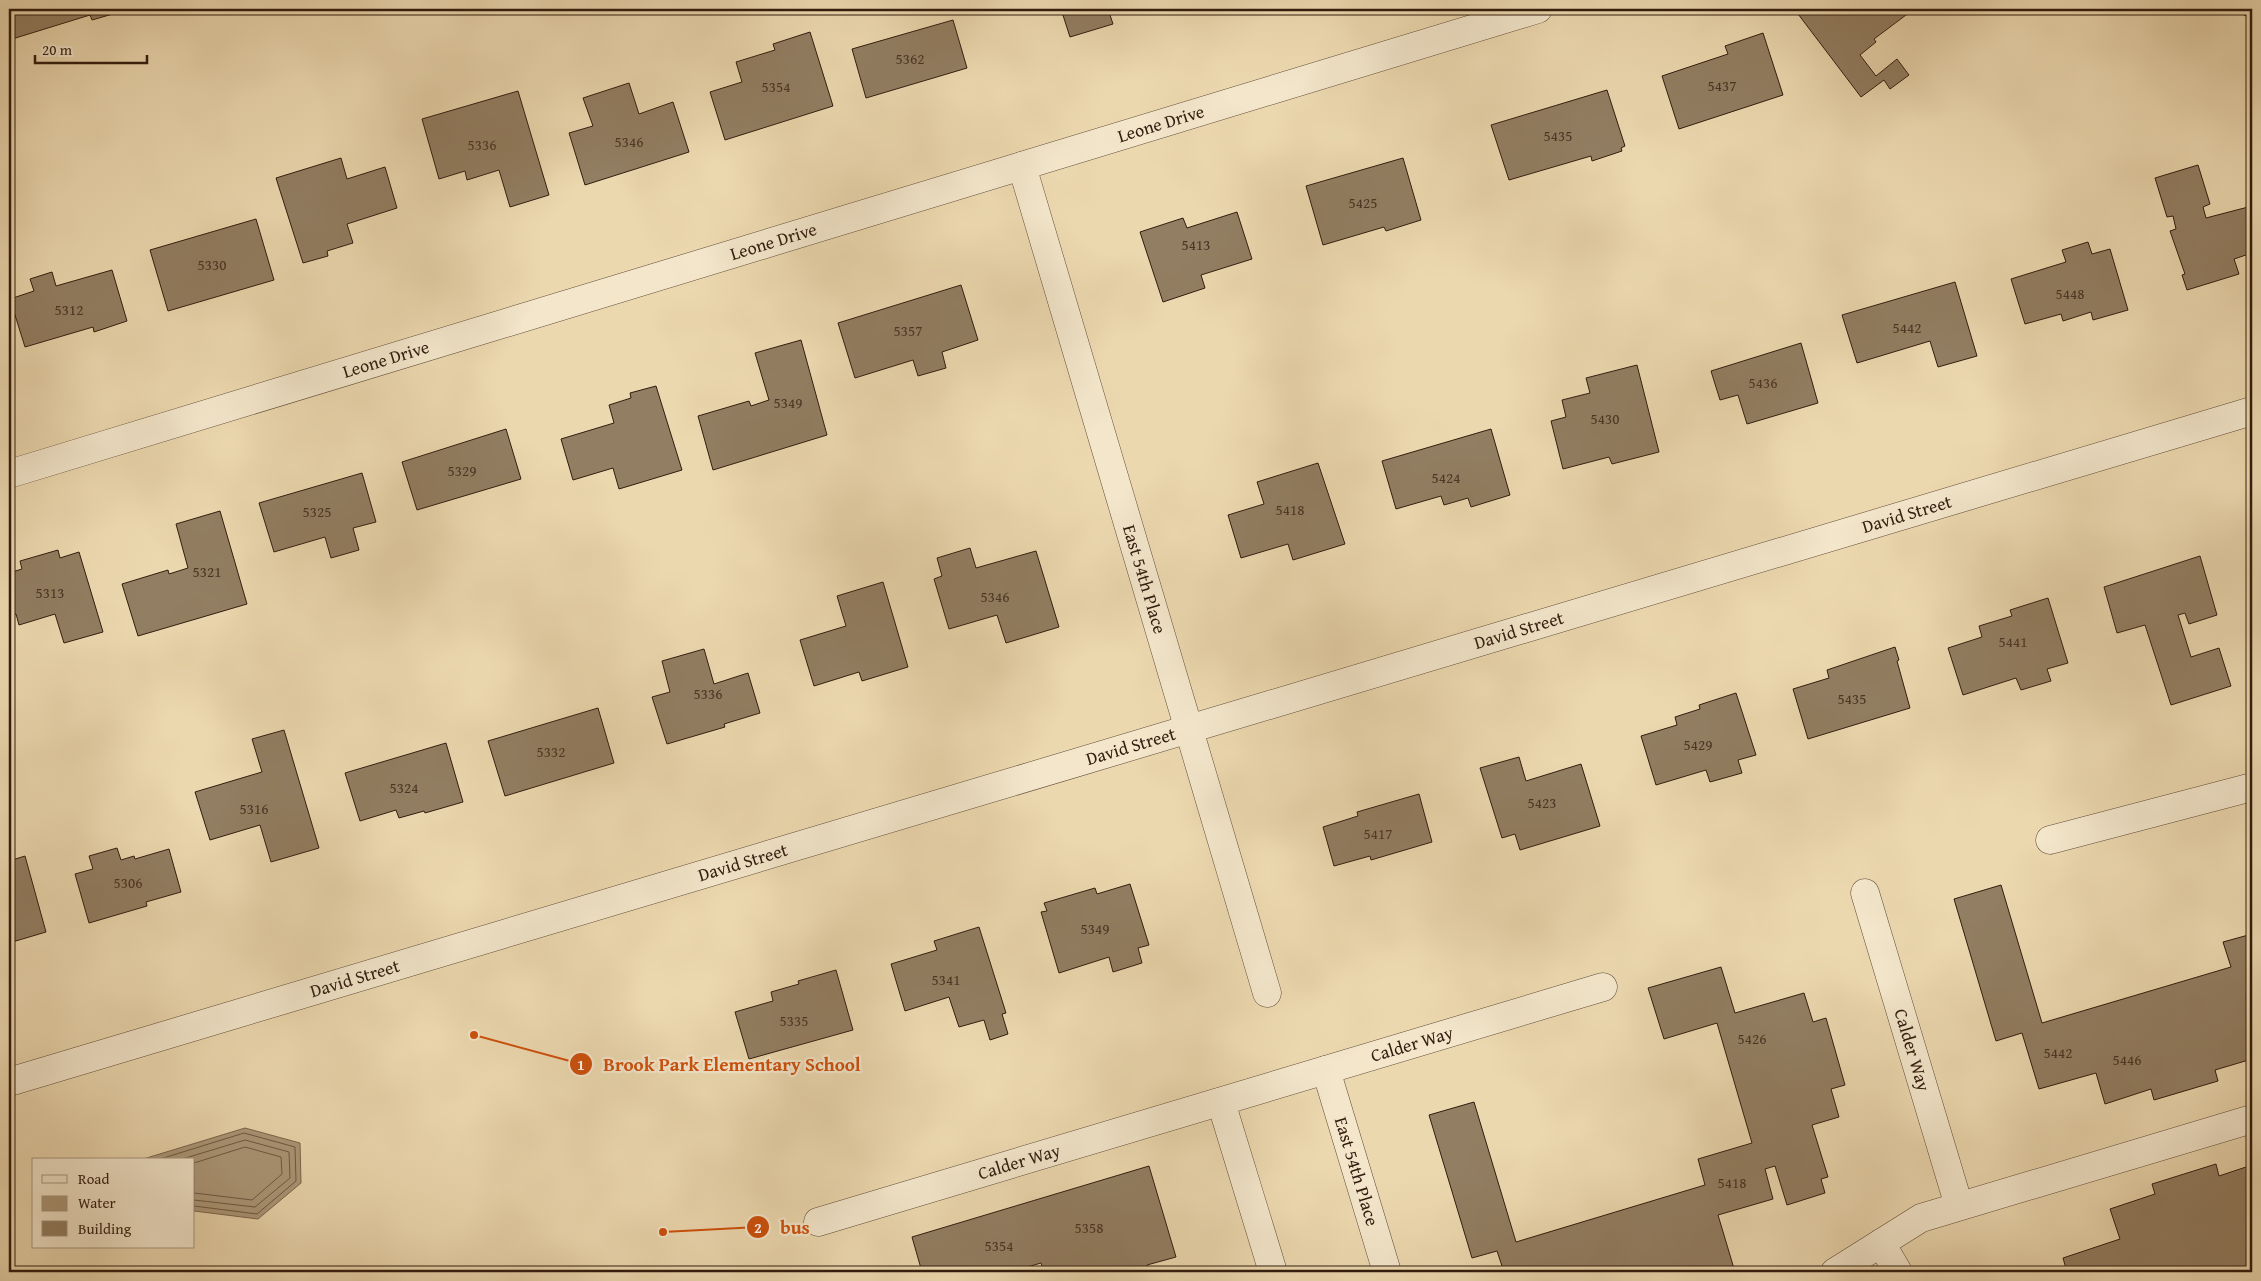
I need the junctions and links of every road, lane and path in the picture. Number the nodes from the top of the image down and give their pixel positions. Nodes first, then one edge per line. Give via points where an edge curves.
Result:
1 (1538, 9) edge
2 (1022, 166) junction
3 (2252, 410) edge
4 (9, 474) edge
5 (1189, 729) junction
6 (2252, 787) edge
7 (2050, 840) dead end
8 (1865, 892) dead end
9 (1603, 987) dead end
10 (1267, 993) dead end
11 (1326, 1070) junction
12 (9, 1082) edge
13 (1221, 1102) junction
14 (2252, 1119) edge
15 (1959, 1206) junction
16 (818, 1222) dead end
17 (1881, 1243) junction
18 (1273, 1272) edge
19 (1386, 1272) edge
20 (1835, 1272) edge
21 (1898, 1272) edge

1 - 2 street, Leone Drive
2 - 4 street, Leone Drive
2 - 5 street, East 54th Place
3 - 5 street, David Street
5 - 10 street, East 54th Place
5 - 12 street, David Street
6 - 7 street
8 - 15 street, Calder Way
9 - 11 street, Calder Way
11 - 13 street, Calder Way
11 - 19 street, East 54th Place
13 - 16 street, Calder Way
13 - 18 street
14 - 15 street
15 - 17 street via 1921,1218
17 - 20 street
17 - 21 street

